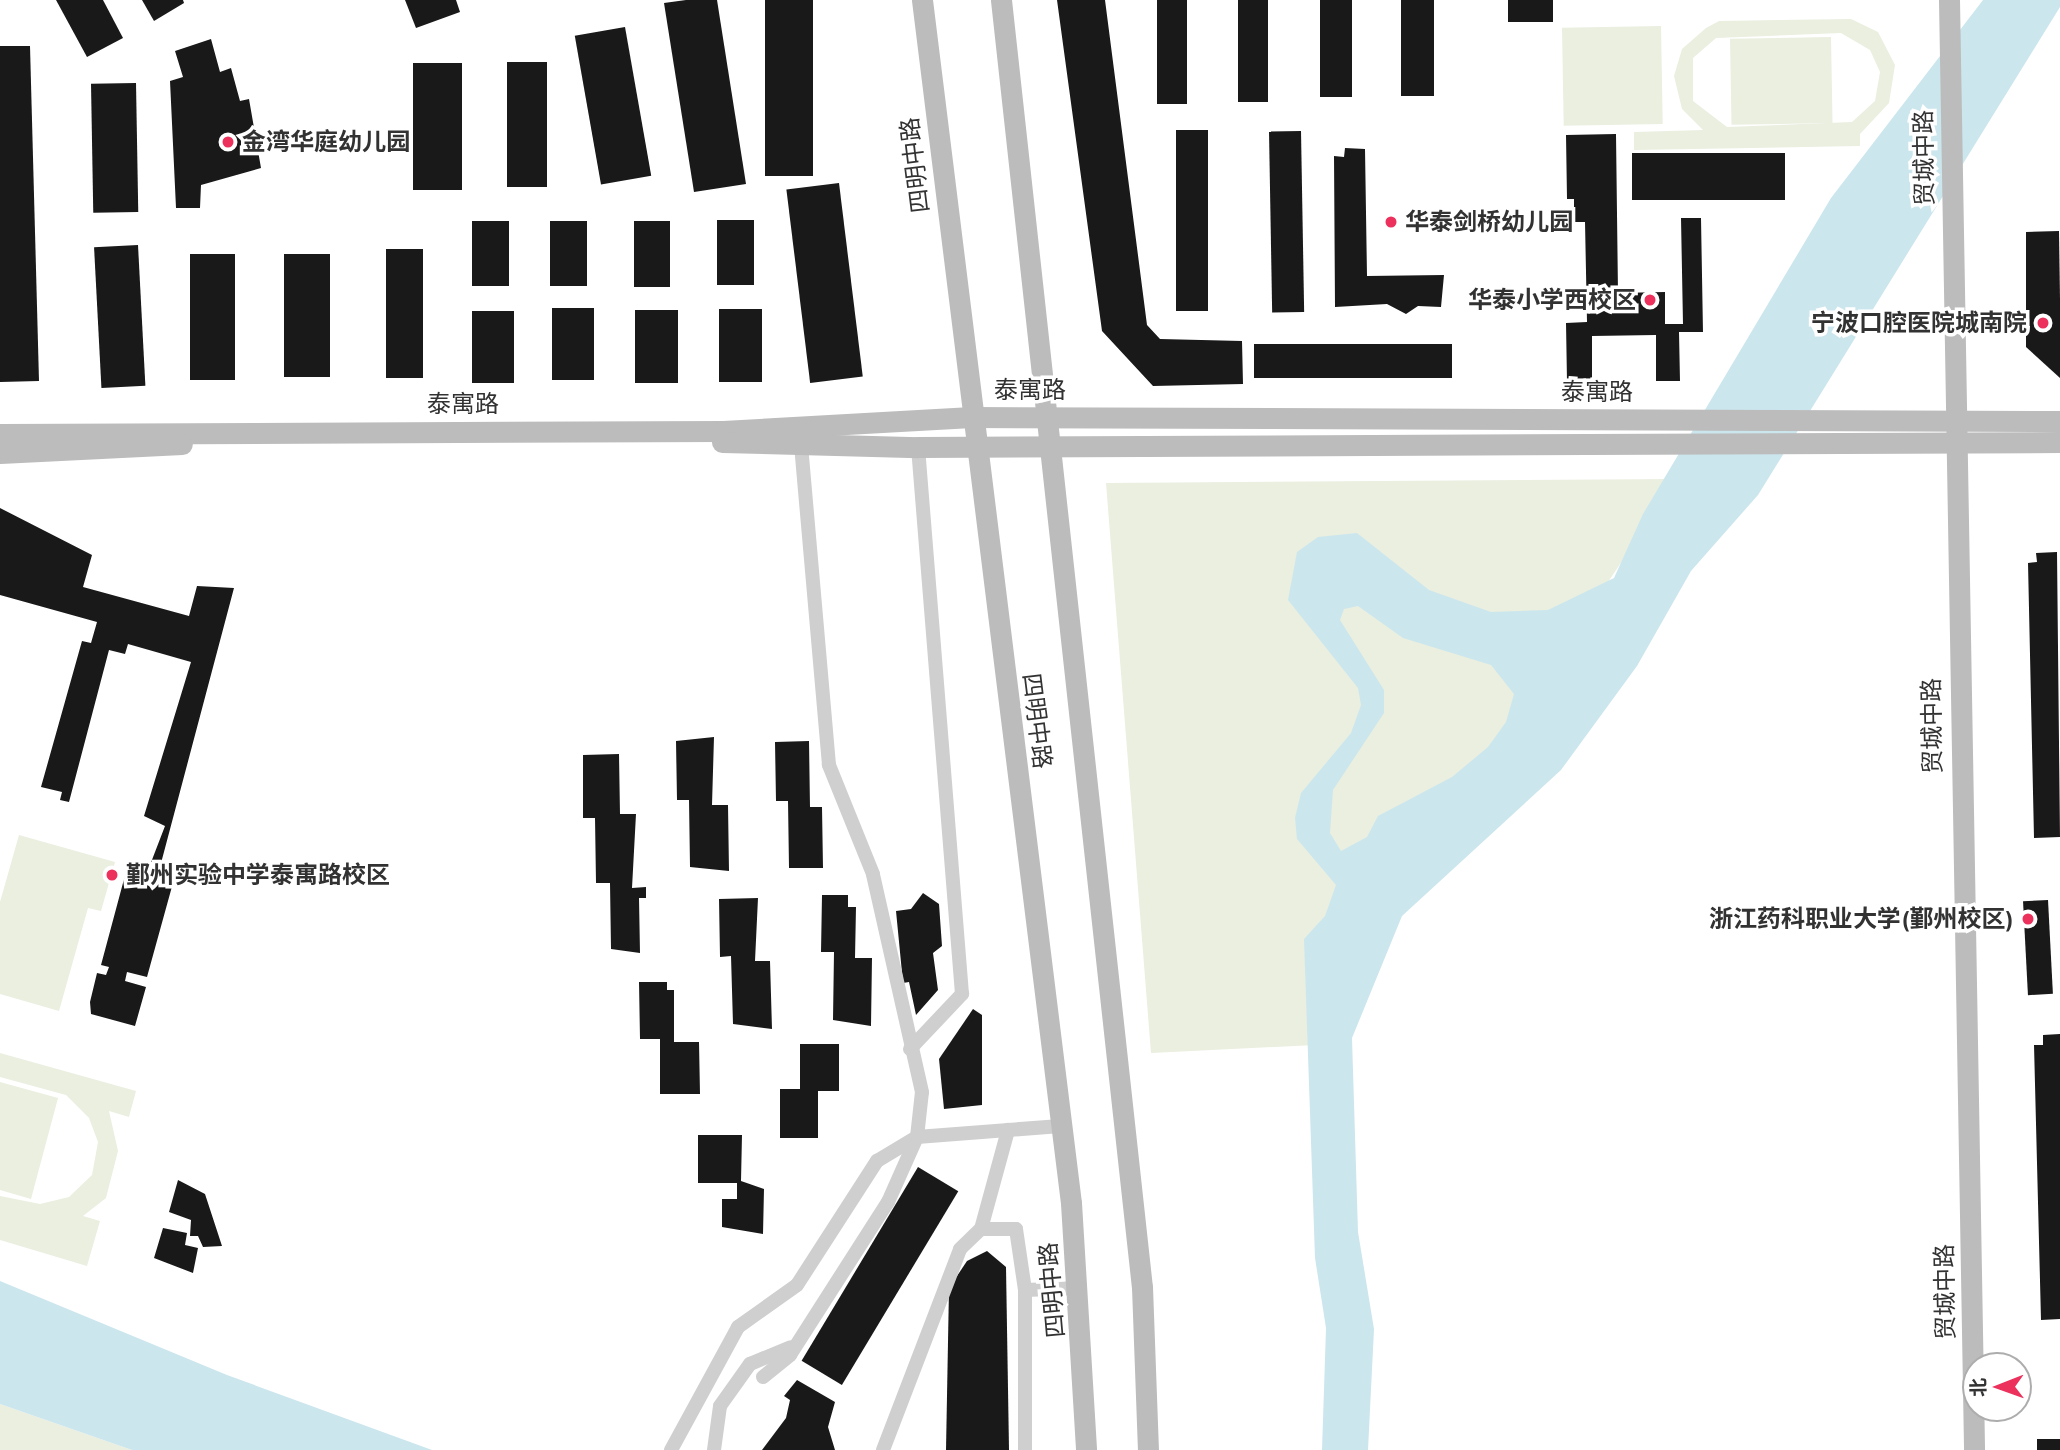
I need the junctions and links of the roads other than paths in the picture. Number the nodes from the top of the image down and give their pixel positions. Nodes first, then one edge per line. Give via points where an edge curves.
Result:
1 (922, 0) edge
2 (1001, 0) edge
3 (1949, 0) edge
4 (972, 416) junction
5 (1050, 416) junction
6 (2060, 421) edge
7 (1952, 431) junction
8 (0, 434) edge
9 (2060, 442) edge
10 (801, 446) junction
11 (918, 447) junction
12 (976, 447) junction
13 (1053, 447) junction
14 (0, 453) edge
15 (910, 1049) junction
16 (1061, 1126) junction
17 (1008, 1130) junction
18 (917, 1137) junction
19 (981, 1229) junction
20 (1078, 1288) junction
21 (1025, 1290) junction
22 (795, 1346) junction
23 (763, 1377) dead end
24 (671, 1450) edge
25 (714, 1450) edge
26 (883, 1450) edge
27 (1025, 1450) edge
28 (1086, 1450) edge
29 (1148, 1450) edge
30 (1974, 1450) edge

1 - 4 main road, 四明中路
2 - 5 main road, 四明中路
3 - 7 main road, 贸城中路
4 - 5 main road, 泰寓路
4 - 8 main road, 泰寓路 via 723,431
4 - 12 main road, 四明中路
5 - 7 main road, 泰寓路 via 1814,420
5 - 13 main road, 四明中路
6 - 7 main road, 泰寓路
7 - 9 main road, 泰寓路
7 - 13 main road, 泰寓路 via 1801,445
7 - 30 main road, 贸城中路
10 - 11 main road, 泰寓路
10 - 14 main road, 泰寓路 via 211,442
10 - 15 street via 830,765 873,874
11 - 12 main road, 泰寓路
11 - 15 street via 962,994
12 - 13 main road, 泰寓路
12 - 16 main road, 四明中路
13 - 29 main road, 四明中路 via 1142,1287
15 - 18 street via 922,1092
16 - 17 street
16 - 20 main road, 四明中路
17 - 18 street
17 - 19 street
18 - 22 street via 888,1202
18 - 24 street via 877,1161 797,1285 738,1327
19 - 21 street via 1016,1229
19 - 26 street via 960,1249
20 - 21 street
20 - 28 main road, 四明中路
21 - 27 street
22 - 23 street
22 - 25 street via 750,1364 720,1406

